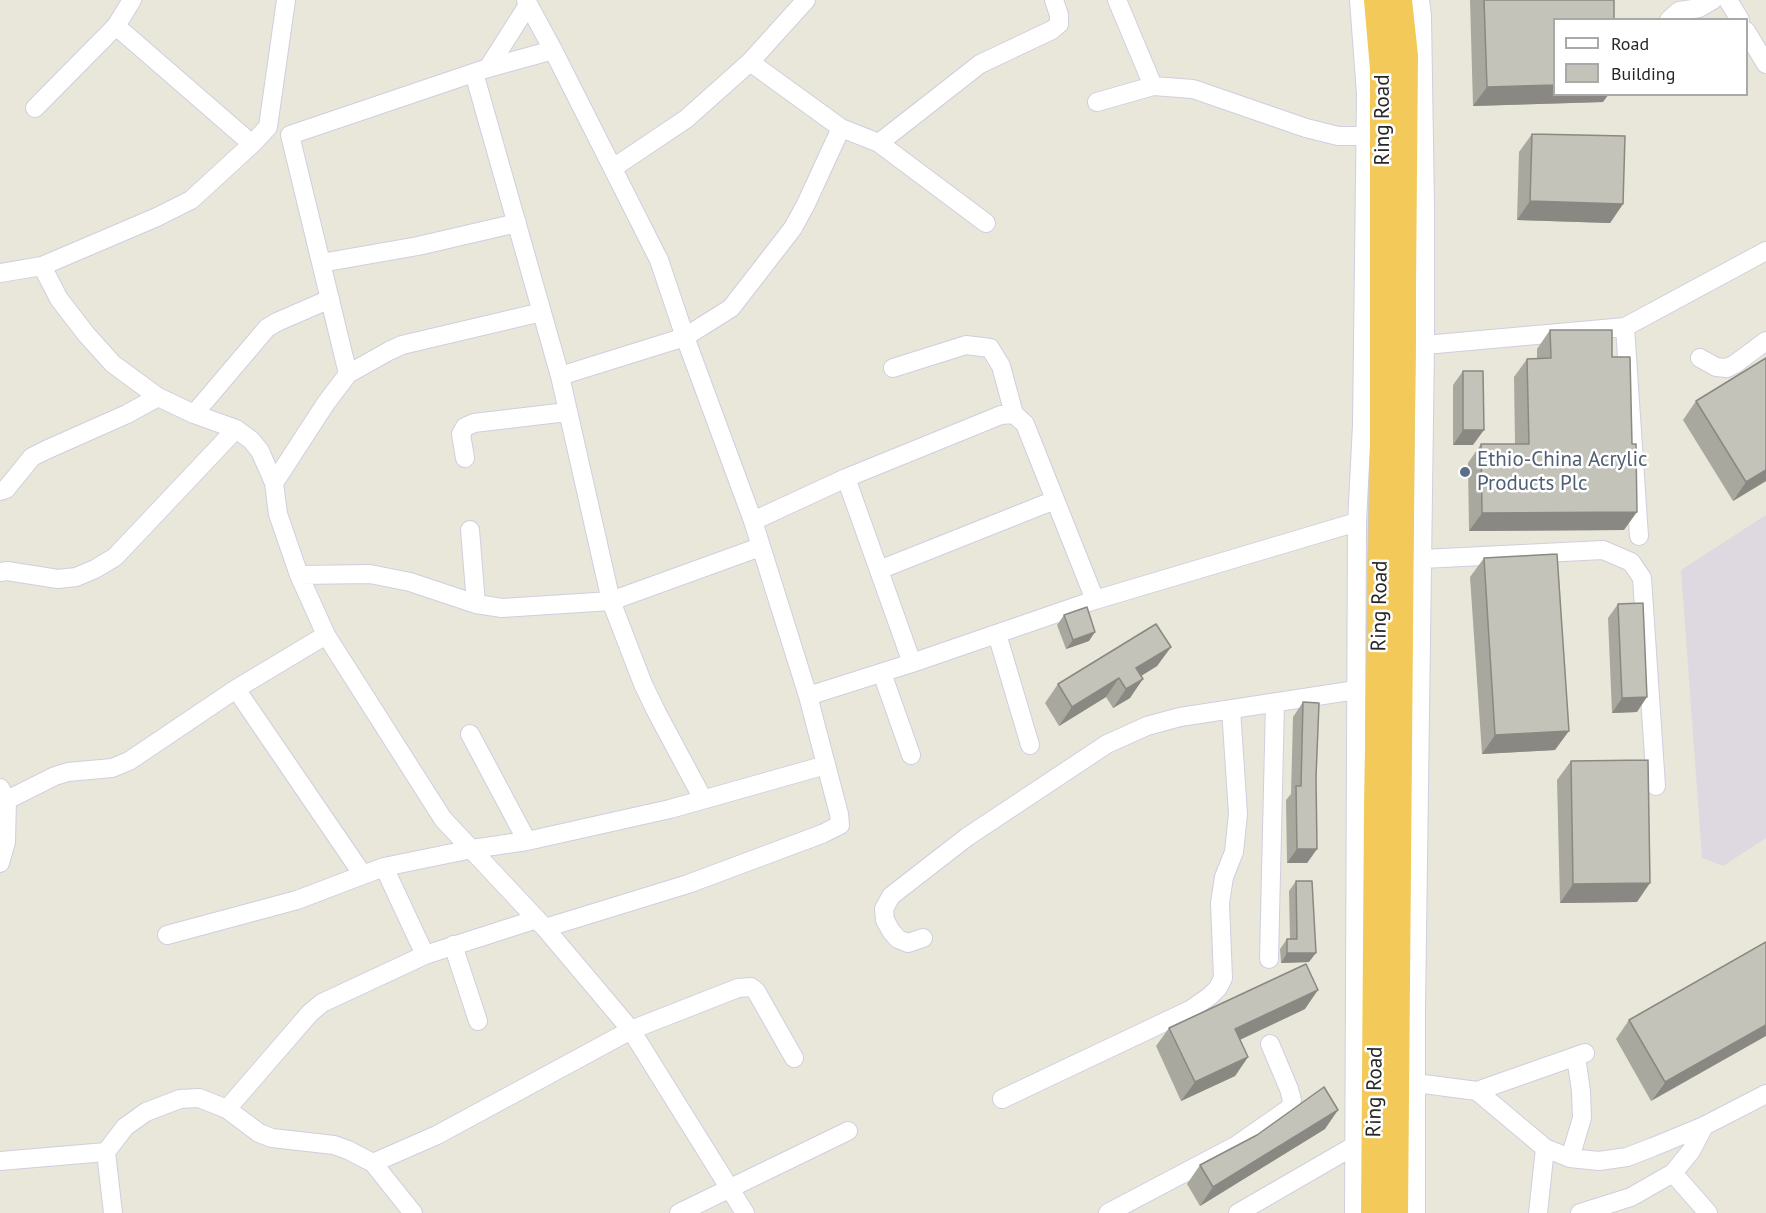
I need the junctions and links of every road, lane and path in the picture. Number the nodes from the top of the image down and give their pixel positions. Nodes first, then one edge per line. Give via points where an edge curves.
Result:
1 (132, 0) edge
2 (286, 0) edge
3 (806, 0) edge
4 (1054, 0) edge
5 (1117, 0) edge
6 (1359, 0) edge
7 (1377, 0) edge
8 (1399, 0) edge
9 (1420, 0) edge
10 (1713, 0) edge
11 (1728, 0) edge
12 (527, 2) edge
13 (1674, 10) edge
14 (1739, 18) edge
15 (116, 26) junction
16 (1748, 34) edge
17 (553, 50) junction
18 (750, 62) junction
19 (1766, 64) edge
20 (481, 70) junction
21 (1153, 86) junction
22 (1097, 102) dead end
23 (35, 108) dead end
24 (268, 127) junction
25 (841, 128) junction
26 (290, 135) junction
27 (1365, 135) junction
28 (879, 143) junction
29 (252, 144) junction
30 (613, 168) junction
31 (986, 223) dead end
32 (517, 224) junction
33 (1766, 251) edge
34 (321, 263) junction
35 (42, 266) junction
36 (0, 273) edge
37 (330, 299) junction
38 (542, 312) junction
39 (1625, 327) junction
40 (685, 337) junction
41 (1766, 341) edge
42 (1425, 345) junction
43 (1700, 358) dead end
44 (893, 368) dead end
45 (348, 374) junction
46 (560, 376) junction
47 (158, 397) junction
48 (567, 412) junction
49 (194, 414) junction
50 (1014, 414) junction
51 (236, 429) junction
52 (465, 458) dead end
53 (846, 478) junction
54 (274, 483) junction
55 (0, 492) edge
56 (1055, 500) junction
57 (753, 521) junction
58 (1357, 522) junction
59 (470, 530) dead end
60 (1639, 536) dead end
61 (760, 547) junction
62 (1422, 559) junction
63 (879, 570) junction
64 (0, 572) edge
65 (299, 575) junction
66 (1095, 600) junction
67 (611, 601) junction
68 (477, 604) junction
69 (997, 634) junction
70 (326, 635) junction
71 (912, 663) junction
72 (882, 673) junction
73 (236, 689) junction
74 (1356, 690) junction
75 (808, 696) junction
76 (1275, 703) junction
77 (1231, 709) junction
78 (470, 734) dead end
79 (1030, 746) dead end
80 (911, 754) dead end
81 (826, 765) junction
82 (1656, 786) dead end
83 (3, 794) edge
84 (703, 799) junction
85 (527, 841) junction
86 (472, 849) junction
87 (0, 863) edge
88 (384, 867) junction
89 (363, 874) junction
90 (541, 923) junction
91 (167, 936) dead end
92 (924, 938) dead end
93 (453, 945) junction
94 (425, 955) junction
95 (1269, 959) dead end
96 (478, 1020) dead end
97 (631, 1030) junction
98 (1270, 1044) dead end
99 (794, 1058) dead end
100 (1416, 1083) junction
101 (1477, 1091) junction
102 (1766, 1094) edge
103 (1002, 1099) dead end
104 (227, 1109) junction
105 (1704, 1126) junction
106 (848, 1131) dead end
107 (1354, 1146) junction
108 (1545, 1148) junction
109 (106, 1152) junction
110 (1570, 1158) junction
111 (0, 1161) edge
112 (373, 1163) junction
113 (1673, 1173) junction
114 (730, 1188) junction
115 (1634, 1205) edge
116 (113, 1213) edge
117 (413, 1213) edge
118 (679, 1213) edge
119 (745, 1213) edge
120 (1108, 1213) edge
121 (1238, 1213) edge
122 (1354, 1213) edge
123 (1374, 1213) edge
124 (1395, 1213) edge
125 (1416, 1213) edge
126 (1538, 1213) edge
127 (1580, 1213) edge
128 (1708, 1213) edge

1 - 15 street
2 - 24 street
3 - 18 street
4 - 28 street via 1059,24 1052,30 980,64
5 - 21 street
6 - 27 street
7 - 123 highway, Ring Road via 1383,69 1383,452
8 - 124 highway, Ring Road via 1405,56
9 - 42 street
10 - 13 street via 1699,8
11 - 14 street
12 - 17 street
12 - 20 street
15 - 23 street
15 - 29 street
16 - 19 street
17 - 20 street
17 - 30 street
18 - 25 street
18 - 30 street via 686,119
20 - 26 street
20 - 32 street
21 - 22 street
21 - 27 street via 1193,89 1272,118 1338,136
24 - 26 street
24 - 29 street
25 - 28 street
25 - 40 street via 793,228 731,308
26 - 34 street
27 - 58 street
28 - 31 street
29 - 35 street via 191,200
30 - 40 street via 659,260
32 - 34 street
32 - 38 street
33 - 39 street
34 - 37 street
35 - 36 street
35 - 47 street via 59,299 86,334 113,364
37 - 45 street
37 - 49 street via 267,328
38 - 45 street via 402,345
38 - 46 street
39 - 42 street
39 - 60 street
40 - 46 street
40 - 57 street
41 - 43 street via 1727,368
42 - 62 street
44 - 50 street via 966,345 990,348 1001,366
45 - 54 street
46 - 48 street
47 - 49 street
47 - 55 street via 32,458
48 - 52 street via 465,427 461,434
48 - 67 street
49 - 51 street
50 - 53 street via 1000,415
50 - 56 street via 1025,424
51 - 54 street via 260,451
51 - 64 street via 115,557 76,577 58,579
53 - 57 street
53 - 63 street
54 - 65 street via 278,514
56 - 63 street
56 - 66 street
57 - 61 street
58 - 66 street
58 - 74 street
59 - 68 street
61 - 67 street
61 - 75 street
62 - 82 street via 1603,550 1631,562 1642,579
62 - 100 street
63 - 71 street
65 - 68 street via 370,574 410,582
65 - 70 street
66 - 69 street
67 - 68 street via 502,608
67 - 84 street via 643,684
69 - 71 street
69 - 79 street
70 - 73 street
70 - 86 street via 443,819
71 - 72 street
72 - 75 street
72 - 80 street
73 - 83 street via 129,761 112,768 68,772
73 - 89 street
74 - 76 street
74 - 107 street
75 - 81 street
76 - 77 street
76 - 95 street
77 - 92 street via 1147,726 1107,744 967,837 891,896 884,909 885,920 898,939 908,943
77 - 103 street via 1238,814 1234,852 1224,877 1220,903 1223,978 1218,988 1190,1010
78 - 85 street
81 - 84 street
81 - 90 street via 839,826 688,884
83 - 87 street via 6,842
84 - 85 street
85 - 86 street
86 - 88 street
86 - 90 street
88 - 89 street
88 - 94 street
89 - 91 street via 297,900
90 - 93 street
90 - 97 street
93 - 94 street
93 - 96 street
94 - 104 street via 322,1003
97 - 99 street via 738,988 751,987
97 - 112 street via 437,1135
97 - 114 street
98 - 120 street via 1289,1089 1290,1108 1237,1145
100 - 101 street
100 - 125 street
101 - 108 street
101 - 110 street via 1580,1055 1582,1118
102 - 105 street
104 - 109 street via 199,1098 164,1104 125,1127
104 - 112 street via 272,1138 334,1145
105 - 110 street via 1627,1157 1599,1161
105 - 113 street
106 - 114 street
107 - 121 street
107 - 122 street
108 - 110 street
108 - 126 street
109 - 111 street
109 - 116 street
112 - 117 street
113 - 115 street
113 - 128 street
114 - 118 street
114 - 119 street
115 - 127 street

